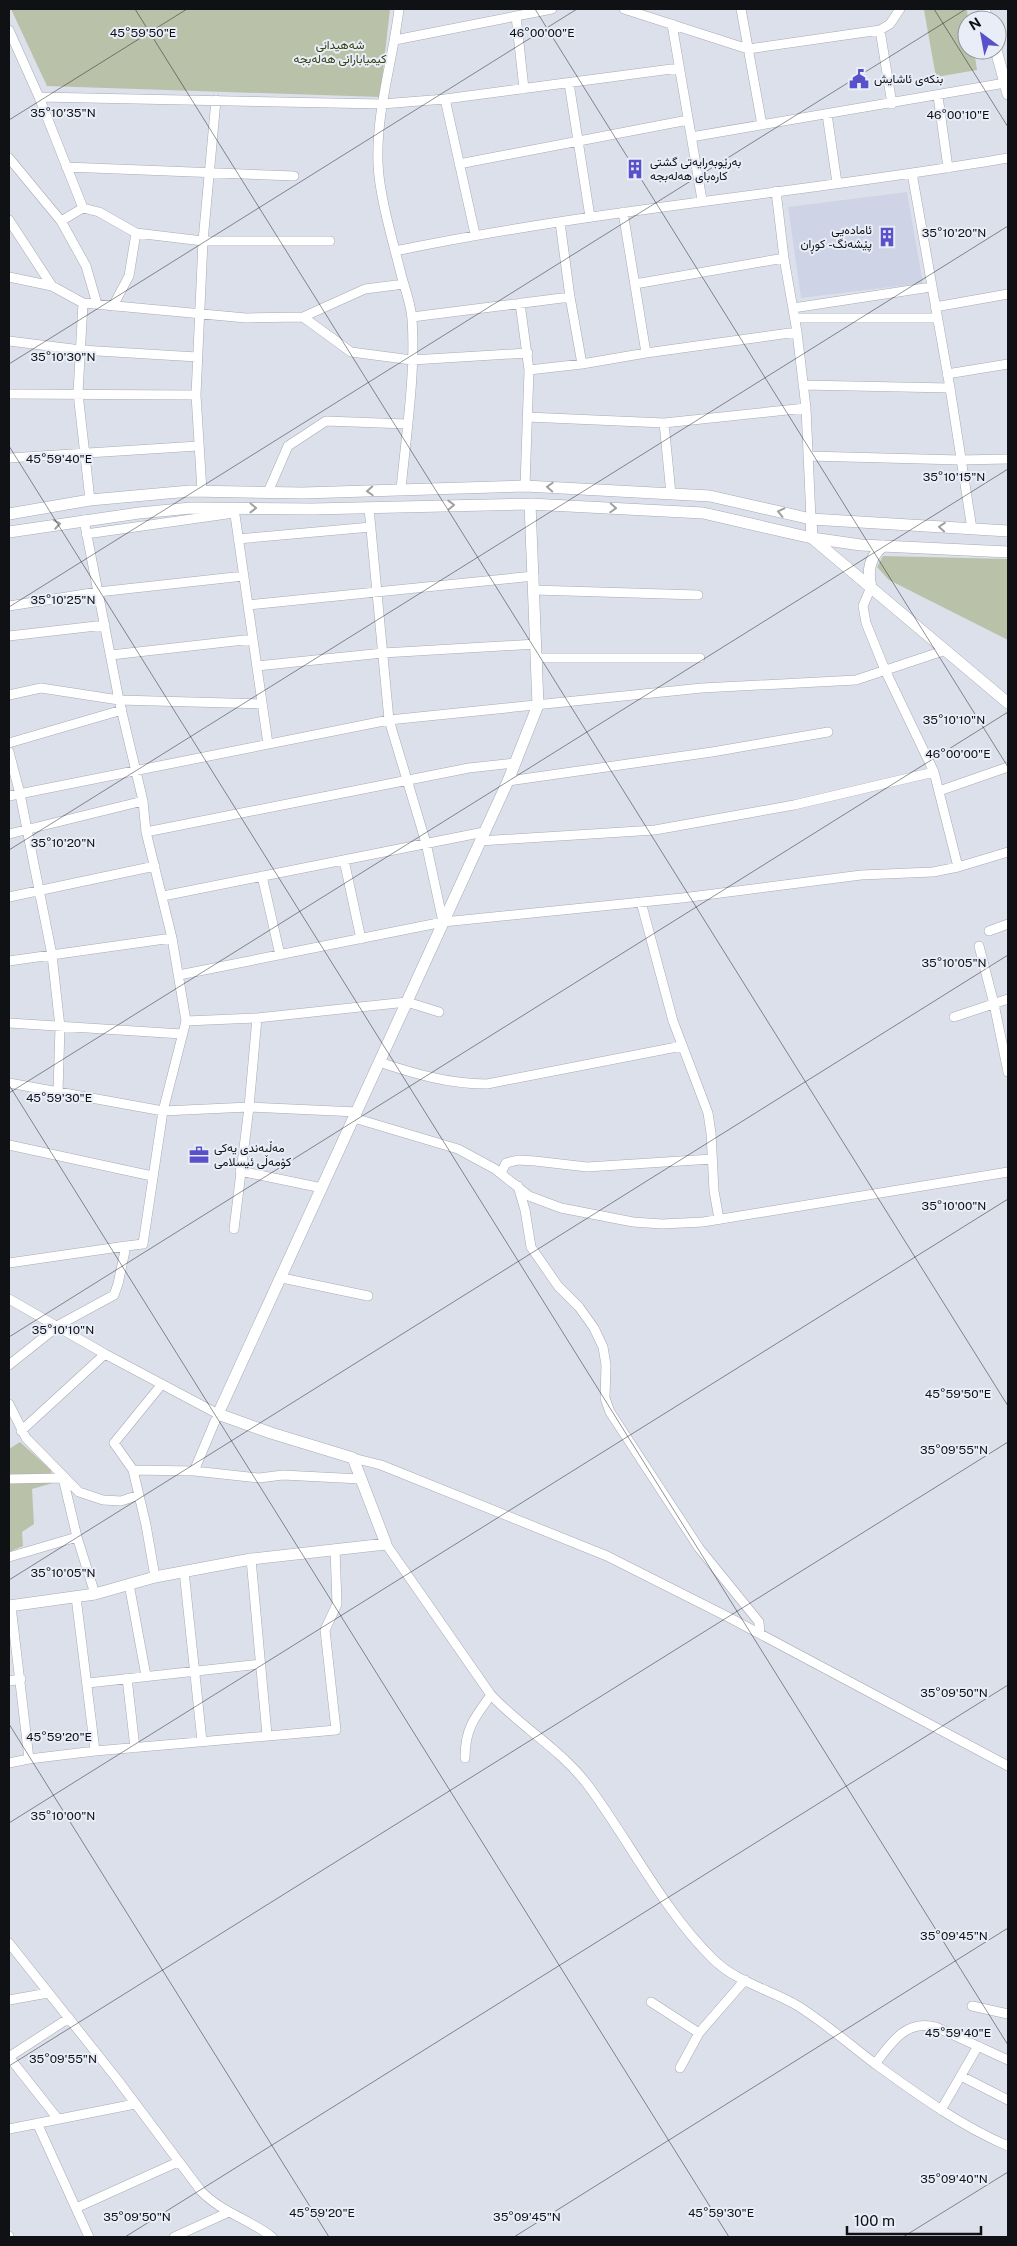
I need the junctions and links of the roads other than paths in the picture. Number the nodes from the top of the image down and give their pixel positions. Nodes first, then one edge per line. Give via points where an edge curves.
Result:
1 (399, 9) edge
2 (552, 9) edge
3 (624, 9) edge
4 (741, 9) edge
5 (900, 9) edge
6 (516, 16) junction
7 (672, 24) junction
8 (9, 30) edge
9 (880, 30) junction
10 (395, 40) junction
11 (748, 49) junction
12 (999, 60) edge
13 (679, 68) junction
14 (569, 83) junction
15 (1005, 83) junction
16 (524, 89) junction
17 (1008, 94) edge
18 (938, 96) junction
19 (39, 97) junction
20 (216, 100) junction
21 (445, 100) junction
22 (382, 104) junction
23 (892, 104) junction
24 (828, 114) junction
25 (688, 120) junction
26 (762, 125) junction
27 (691, 137) junction
28 (577, 141) junction
29 (9, 158) edge
30 (1008, 158) edge
31 (459, 164) junction
32 (66, 167) junction
33 (948, 168) junction
34 (209, 173) junction
35 (912, 173) junction
36 (294, 176) dead end
37 (836, 183) junction
38 (776, 191) junction
39 (702, 200) junction
40 (83, 208) junction
41 (622, 212) junction
42 (590, 217) junction
43 (9, 220) edge
44 (61, 221) junction
45 (560, 222) junction
46 (136, 233) junction
47 (475, 234) junction
48 (203, 241) junction
49 (330, 241) dead end
50 (395, 250) junction
51 (784, 258) junction
52 (9, 277) edge
53 (404, 284) junction
54 (634, 284) junction
55 (52, 286) junction
56 (931, 286) junction
57 (1008, 294) edge
58 (570, 297) junction
59 (83, 303) junction
60 (520, 303) junction
61 (97, 304) junction
62 (113, 306) junction
63 (793, 308) junction
64 (935, 308) junction
65 (199, 315) junction
66 (302, 317) junction
67 (412, 317) junction
68 (795, 318) junction
69 (937, 318) junction
70 (797, 332) junction
71 (9, 341) edge
72 (80, 350) junction
73 (646, 352) junction
74 (528, 353) junction
75 (197, 357) junction
76 (412, 360) junction
77 (582, 364) junction
78 (1008, 364) edge
79 (529, 370) junction
80 (947, 374) junction
81 (803, 385) junction
82 (950, 388) junction
83 (78, 393) junction
84 (9, 394) edge
85 (196, 395) junction
86 (806, 408) junction
87 (527, 417) junction
88 (664, 423) junction
89 (407, 424) junction
90 (198, 446) junction
91 (84, 454) junction
92 (808, 456) junction
93 (9, 458) edge
94 (1008, 459) edge
95 (960, 460) junction
96 (525, 486) junction
97 (418, 488) junction
98 (401, 489) junction
99 (202, 491) junction
100 (268, 492) junction
101 (671, 494) junction
102 (90, 500) junction
103 (530, 504) junction
104 (419, 506) junction
105 (369, 508) junction
106 (234, 510) junction
107 (9, 514) edge
108 (811, 519) junction
109 (84, 520) junction
110 (371, 528) junction
111 (972, 529) junction
112 (9, 532) edge
113 (1008, 532) edge
114 (86, 534) junction
115 (812, 538) junction
116 (238, 539) junction
117 (883, 546) junction
118 (1008, 552) edge
119 (244, 576) junction
120 (534, 576) junction
121 (872, 588) junction
122 (534, 590) junction
123 (377, 591) junction
124 (98, 592) junction
125 (698, 595) dead end
126 (248, 605) junction
127 (9, 606) edge
128 (105, 625) junction
129 (9, 636) edge
130 (253, 639) junction
131 (536, 644) junction
132 (946, 650) junction
133 (383, 654) junction
134 (110, 655) junction
135 (537, 658) junction
136 (700, 658) dead end
137 (257, 666) junction
138 (885, 670) junction
139 (9, 695) edge
140 (119, 700) junction
141 (1008, 703) edge
142 (262, 704) junction
143 (538, 705) junction
144 (122, 710) junction
145 (390, 720) junction
146 (828, 732) dead end
147 (9, 743) edge
148 (268, 744) junction
149 (9, 752) edge
150 (515, 763) junction
151 (1008, 767) edge
152 (136, 770) junction
153 (934, 772) junction
154 (407, 780) junction
155 (508, 780) junction
156 (939, 791) junction
157 (20, 794) junction
158 (9, 796) edge
159 (143, 801) junction
160 (28, 830) junction
161 (146, 832) junction
162 (9, 834) edge
163 (482, 836) junction
164 (426, 843) junction
165 (1008, 852) edge
166 (344, 860) junction
167 (155, 866) junction
168 (958, 867) junction
169 (262, 876) junction
170 (40, 892) junction
171 (163, 896) junction
172 (9, 897) edge
173 (642, 902) junction
174 (443, 922) junction
175 (1008, 924) edge
176 (989, 931) dead end
177 (172, 938) junction
178 (361, 939) junction
179 (979, 946) dead end
180 (52, 955) junction
181 (280, 955) junction
182 (9, 962) edge
183 (179, 975) junction
184 (1008, 999) edge
185 (407, 1002) junction
186 (994, 1004) junction
187 (440, 1012) dead end
188 (954, 1017) dead end
189 (257, 1018) junction
190 (186, 1021) junction
191 (9, 1023) edge
192 (60, 1027) junction
193 (182, 1034) junction
194 (682, 1046) junction
195 (1007, 1060) edge
196 (380, 1062) junction
197 (1008, 1072) edge
198 (9, 1084) edge
199 (58, 1092) junction
200 (249, 1106) junction
201 (163, 1111) junction
202 (356, 1115) junction
203 (9, 1145) edge
204 (712, 1158) junction
205 (240, 1171) junction
206 (1008, 1172) edge
207 (501, 1173) junction
208 (152, 1176) junction
209 (518, 1186) junction
210 (322, 1188) junction
211 (719, 1219) junction
212 (234, 1229) dead end
213 (126, 1246) junction
214 (9, 1263) edge
215 (282, 1278) junction
216 (368, 1296) dead end
217 (9, 1299) edge
218 (58, 1326) junction
219 (105, 1354) junction
220 (9, 1365) edge
221 (162, 1384) junction
222 (9, 1404) edge
223 (218, 1414) junction
224 (22, 1430) junction
225 (353, 1458) junction
226 (133, 1470) junction
227 (194, 1471) junction
228 (64, 1478) junction
229 (360, 1478) junction
230 (9, 1479) edge
231 (139, 1495) junction
232 (77, 1537) junction
233 (386, 1544) junction
234 (335, 1549) junction
235 (9, 1557) edge
236 (251, 1559) junction
237 (184, 1571) junction
238 (155, 1577) junction
239 (129, 1584) junction
240 (95, 1594) junction
241 (76, 1597) junction
242 (10, 1606) edge
243 (760, 1634) junction
244 (261, 1664) junction
245 (195, 1671) junction
246 (146, 1676) junction
247 (127, 1678) junction
248 (21, 1679) junction
249 (9, 1681) edge
250 (88, 1682) junction
251 (491, 1695) junction
252 (267, 1735) junction
253 (202, 1741) junction
254 (135, 1748) junction
255 (95, 1751) junction
256 (29, 1758) junction
257 (465, 1758) dead end
258 (9, 1764) edge
259 (1008, 1766) edge
260 (9, 1943) edge
261 (746, 1980) junction
262 (48, 1993) junction
263 (9, 2000) edge
264 (651, 2002) dead end
265 (972, 2006) dead end
266 (1008, 2014) edge
267 (68, 2018) junction
268 (699, 2033) junction
269 (978, 2046) junction
270 (9, 2057) edge
271 (1008, 2060) edge
272 (875, 2064) junction
273 (680, 2068) dead end
274 (961, 2076) junction
275 (1008, 2100) edge
276 (135, 2104) junction
277 (941, 2110) junction
278 (58, 2119) junction
279 (37, 2123) junction
280 (9, 2128) edge
281 (1008, 2146) edge
282 (178, 2162) junction
283 (76, 2208) junction
284 (229, 2212) junction
285 (89, 2237) edge
286 (174, 2237) edge
287 (272, 2237) edge

1 - 10 street
2 - 6 street
3 - 7 street
4 - 11 street
5 - 9 street via 890,24
6 - 10 street
6 - 16 street
7 - 11 street
7 - 13 street
8 - 19 street
9 - 11 street
9 - 23 street
10 - 22 street
11 - 26 street
12 - 15 main road
13 - 14 street
13 - 25 street
14 - 16 street
14 - 28 street
15 - 17 main road
15 - 18 street
16 - 21 street
18 - 23 street
18 - 33 street
19 - 20 street
19 - 32 street
20 - 22 street
20 - 34 street
21 - 22 street
21 - 31 street
22 - 50 street via 378,165
23 - 24 street
24 - 26 street
24 - 37 street
25 - 27 street
25 - 28 street
26 - 27 street
27 - 39 street
28 - 31 street
28 - 42 street
29 - 44 street
30 - 33 street
31 - 47 street
32 - 34 street
32 - 40 street
33 - 35 street
34 - 36 street
34 - 48 street
35 - 37 street
35 - 56 street
37 - 38 street
38 - 39 street
38 - 51 street
39 - 41 street
40 - 44 street
40 - 46 street via 99,212
41 - 42 street
41 - 54 street
42 - 45 street
43 - 55 street
44 - 61 street via 86,266
45 - 47 street
45 - 58 street
46 - 48 street
46 - 62 street via 129,276
47 - 50 street
48 - 49 street
48 - 65 street
50 - 53 street
51 - 54 street
51 - 63 street
52 - 55 street
53 - 66 street via 365,289
53 - 67 street
54 - 73 street
55 - 59 street
56 - 63 street
56 - 64 street
57 - 64 street
58 - 60 street
58 - 77 street
59 - 61 street
59 - 72 street
60 - 67 street
60 - 74 street
61 - 62 street
62 - 65 street
63 - 68 street
64 - 69 street
65 - 66 street
65 - 75 street
66 - 76 street via 351,352
67 - 76 street
68 - 69 street
68 - 70 street
69 - 80 street
70 - 73 street
70 - 81 street
71 - 72 street
72 - 75 street
72 - 83 street
73 - 77 street
74 - 76 street
74 - 79 street
75 - 85 street
76 - 89 street
77 - 79 street
78 - 80 street
79 - 87 street
80 - 82 street
81 - 82 street
81 - 86 street
82 - 95 street
83 - 84 street
83 - 85 street
83 - 91 street
85 - 90 street
86 - 88 street
86 - 92 street
87 - 88 street
87 - 96 street
88 - 101 street
89 - 98 street
89 - 100 street via 326,421 288,446
90 - 91 street
90 - 99 street
91 - 93 street
91 - 102 street
92 - 95 street
92 - 108 street
94 - 95 street
95 - 111 street
96 - 97 main road
101 -> 96 main road
97 - 98 main road
97 - 104 main road
98 -> 100 main road
99 - 100 main road
99 - 102 main road
108 -> 101 main road via 710,496
102 - 107 main road
104 -> 103 main road
103 -> 115 main road via 703,512
103 - 120 main road
104 - 105 main road
106 -> 105 main road
105 - 110 street
106 - 109 main road via 191,508
106 - 114 street
106 - 116 street
111 -> 108 main road
108 - 115 main road
112 -> 109 main road
109 - 114 street
110 - 116 street
110 - 123 street
111 - 113 main road
114 - 124 street
115 - 117 main road
115 - 121 main road
116 - 119 street
117 - 118 main road
117 - 121 main road via 871,561 868,577
119 - 124 street
119 - 126 street
120 - 122 main road
120 - 123 street
121 - 132 main road
121 - 138 street via 863,606 866,623
122 - 125 street
122 - 131 main road
123 - 126 street
123 - 133 street
124 - 127 street
124 - 128 street
126 - 130 street
128 - 129 street
128 - 134 street
130 - 134 street
130 - 137 street
131 - 133 street
131 - 135 main road
132 - 138 street
132 - 141 main road
133 - 137 street
133 - 145 street
134 - 140 street
135 - 136 street
135 - 143 main road
137 - 142 street
138 - 143 street via 856,680 702,688
138 - 153 street
139 - 140 street via 40,688
140 - 142 street
140 - 144 street
142 - 148 street
143 - 145 street
143 - 150 main road
144 - 147 street
144 - 152 street
145 - 148 street
145 - 154 street
146 - 155 street via 712,752
148 - 152 street
149 - 157 street
150 - 154 street
150 - 155 main road
151 - 156 street
152 - 157 street
152 - 159 street
153 - 156 street
153 - 163 street via 794,805 655,830
154 - 161 street
154 - 164 street
155 - 163 main road
156 - 168 street
157 - 158 street
157 - 160 street
159 - 160 street
159 - 161 street
160 - 162 street
160 - 170 street
161 - 167 street
163 - 164 street
163 - 174 main road
164 - 166 street
164 - 174 street
165 - 168 street
166 - 169 street
166 - 178 street
167 - 170 street
167 - 171 street
168 - 173 street via 933,872 861,875
169 - 171 street
169 - 181 street
170 - 172 street
170 - 180 street
171 - 177 street
173 - 174 street
173 - 194 street
174 - 178 street
174 - 185 main road
175 - 176 street
177 - 180 street
177 - 183 street
178 - 181 street
179 - 186 street
180 - 182 street
180 - 192 street
181 - 183 street
183 - 190 street
184 - 186 street
185 - 187 street
185 - 189 street
185 - 196 main road
186 - 188 street
186 - 195 street
189 - 190 street
189 - 200 street
190 - 193 street
191 - 192 street
192 - 193 street
192 - 199 street
193 - 201 street
194 - 196 street via 487,1084 419,1076
194 - 204 street via 708,1113
195 - 197 street
196 - 202 main road
198 - 199 street
199 - 201 street
200 - 201 street
200 - 202 street
200 - 205 street
201 - 208 street
202 - 207 street via 458,1149
202 - 210 main road
203 - 208 street
204 - 207 street via 587,1168 518,1160 506,1163
204 - 211 street
205 - 210 street
205 - 212 street
206 - 211 street
207 - 209 street
208 - 213 street via 143,1244
209 - 211 street via 541,1201 595,1216 662,1224
209 - 243 street via 531,1247 558,1286 594,1328 603,1347 605,1398 610,1412 699,1548 759,1622
210 - 215 main road
213 - 214 street
213 - 218 street via 114,1295
215 - 216 street
215 - 223 main road
217 - 218 street
218 - 219 street
218 - 220 street
219 - 221 street
219 - 224 street
221 - 223 street
221 - 226 street via 114,1443
222 - 224 street
223 - 225 main road
223 - 227 street
224 - 228 street
225 - 229 main road
225 - 243 street via 381,1465 607,1556
226 - 227 street
226 - 231 street
227 - 229 street via 259,1478 283,1475
228 - 230 street
228 - 231 street via 79,1492 102,1500 121,1501
228 - 232 street
229 - 233 main road
231 - 238 street
232 - 235 street
232 - 240 street
233 - 234 main road
233 - 251 street
234 - 236 main road
234 - 252 street via 337,1604 325,1630 336,1730
236 - 237 main road
236 - 244 street
237 - 238 main road
237 - 245 street
238 - 239 main road
239 - 240 main road
239 - 246 street
240 - 241 main road
241 - 242 main road
241 - 250 street
242 - 248 street
243 - 259 street
244 - 245 street
244 - 252 street
245 - 246 street
245 - 253 street
246 - 247 street
247 - 250 street
247 - 254 street
248 - 249 street
248 - 256 street
250 - 255 street
251 - 257 street via 469,1726
251 - 261 street via 504,1710 572,1766 699,1944 714,1961
252 - 253 street
253 - 254 street
254 - 255 street
255 - 256 street
256 - 258 street
260 - 262 street
261 - 268 street
261 - 272 street via 797,2006
262 - 263 street
262 - 267 street
264 - 268 street
265 - 266 street
267 - 270 street
267 - 276 street
268 - 273 street
269 - 271 street
269 - 272 street via 923,2024 905,2031
269 - 274 street
270 - 278 street
272 - 277 street
274 - 275 street
274 - 277 street
276 - 278 street
276 - 282 street
277 - 281 street
278 - 279 street
279 - 280 street
279 - 283 street
282 - 283 street
282 - 284 street via 206,2196
283 - 285 street
284 - 286 street
284 - 287 street

